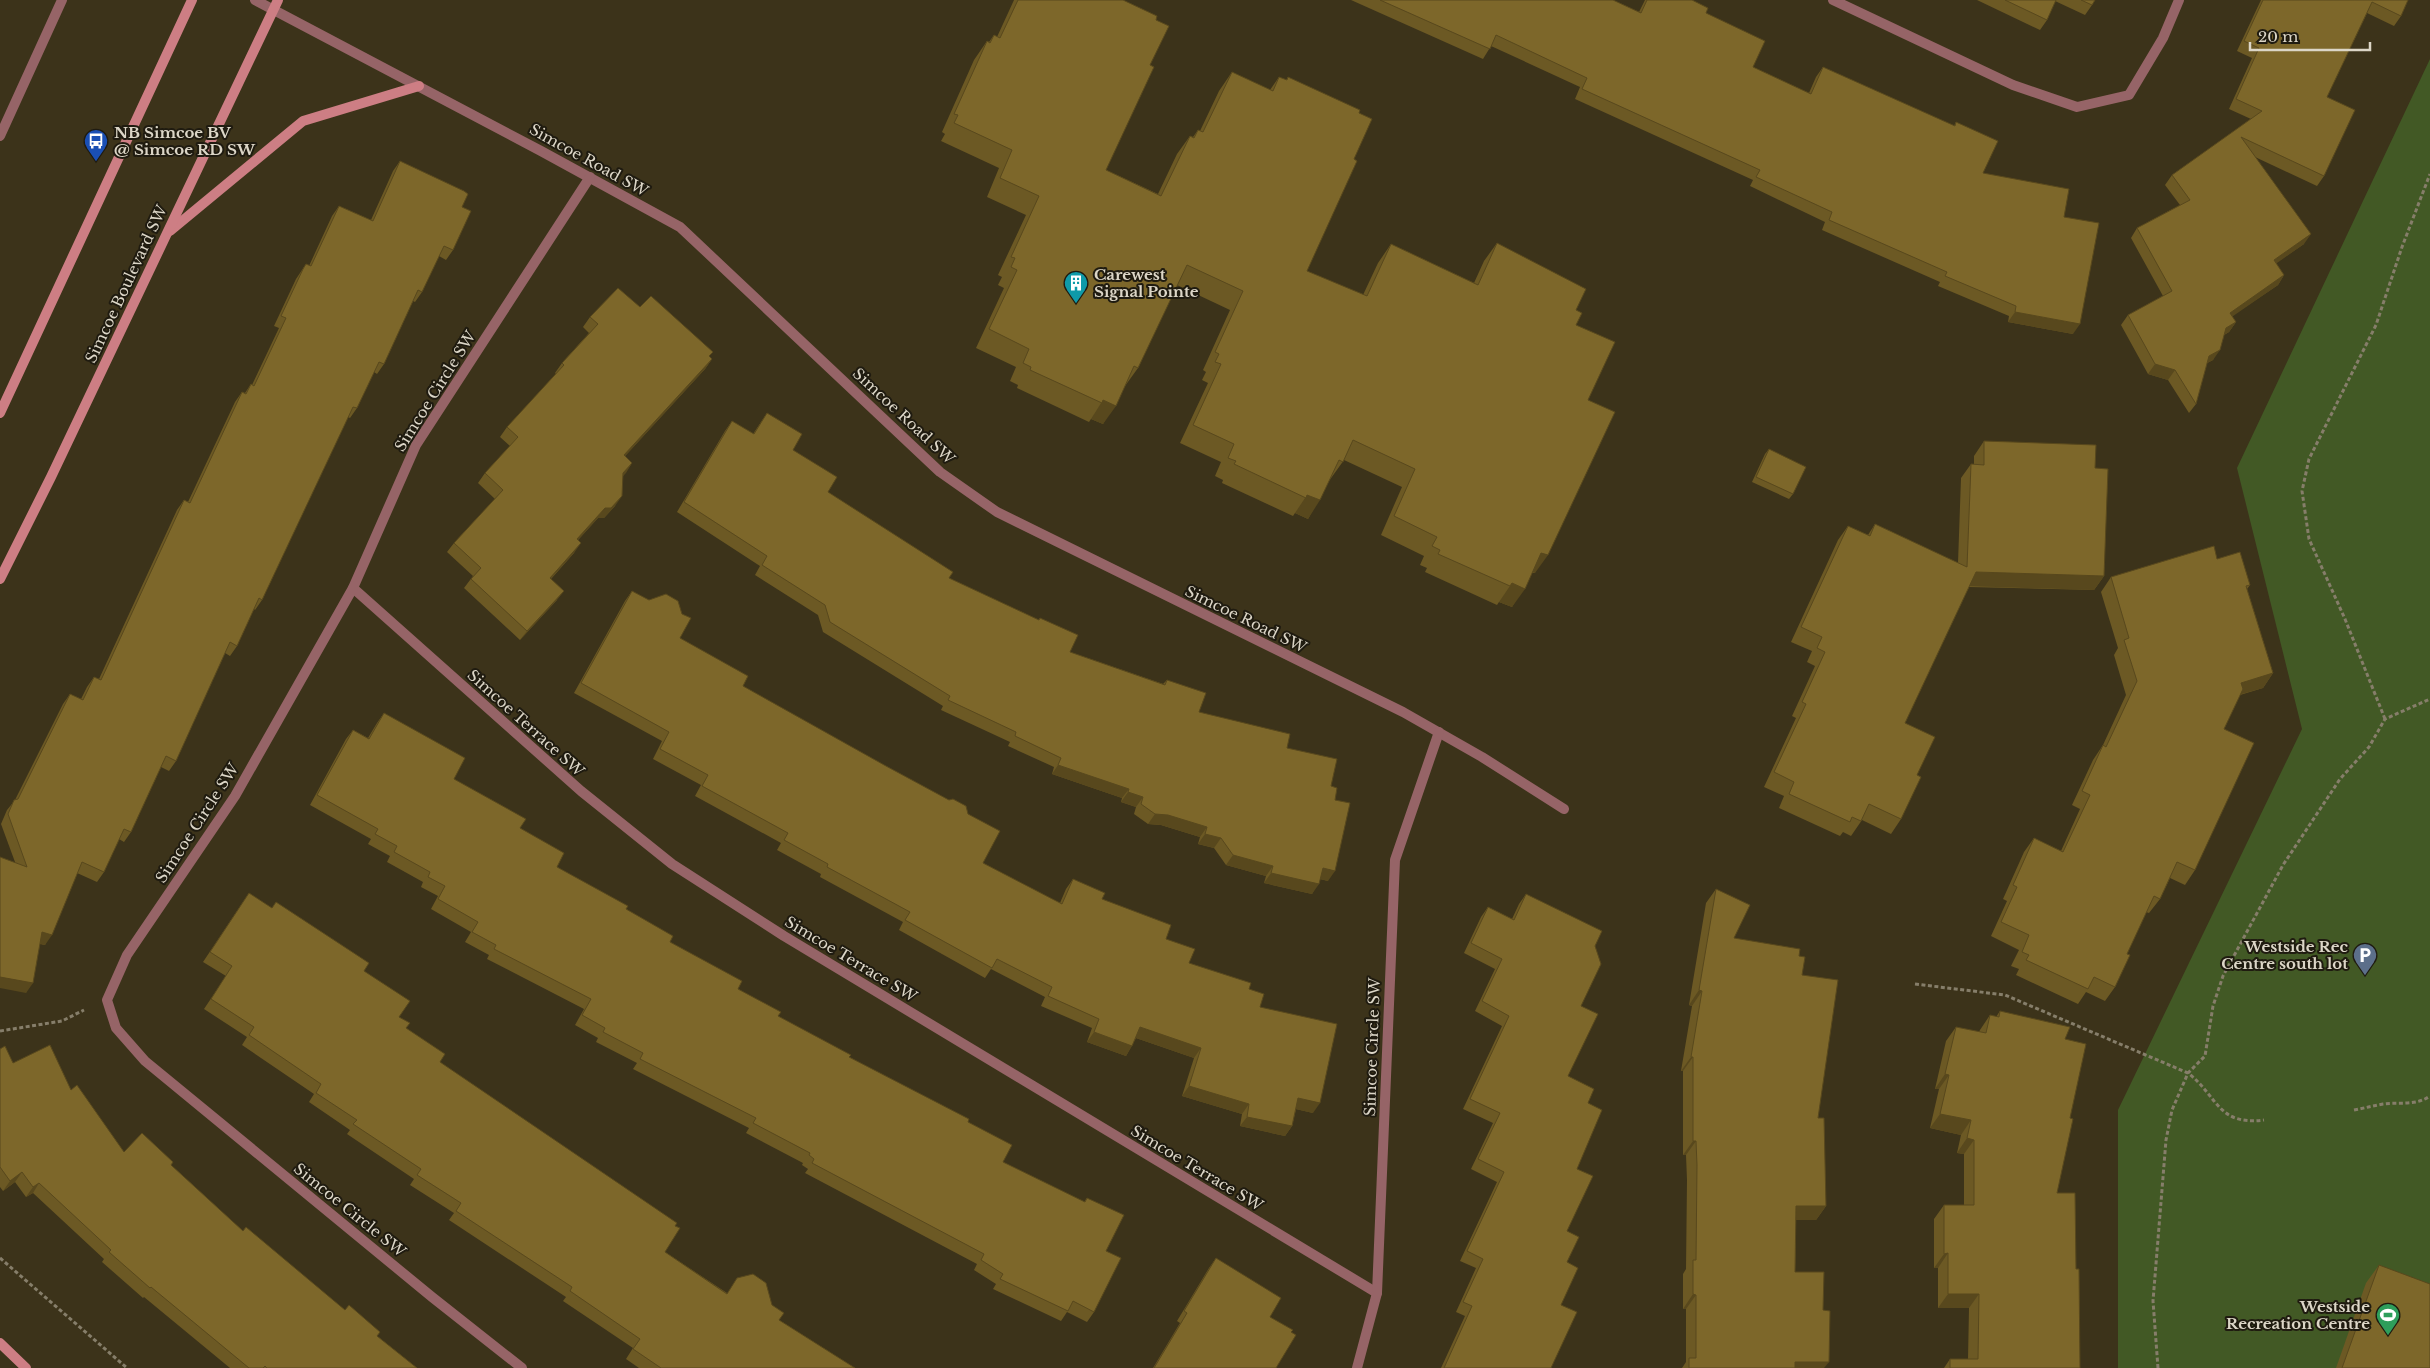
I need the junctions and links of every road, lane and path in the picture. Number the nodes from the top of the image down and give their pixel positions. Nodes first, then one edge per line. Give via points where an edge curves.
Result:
1 (62, 0) edge
2 (192, 0) edge
3 (255, 0) edge
4 (278, 0) edge
5 (1833, 0) edge
6 (2180, 0) edge
7 (273, 10) junction
8 (420, 86) junction
9 (0, 136) edge
10 (2430, 174) edge
11 (590, 177) junction
12 (167, 233) junction
13 (1, 406) edge
14 (0, 579) edge
15 (353, 588) junction
16 (2430, 699) edge
17 (2385, 719) junction
18 (1439, 732) junction
19 (1564, 809) dead end
20 (1915, 984) dead end
21 (107, 1000) junction
22 (0, 1031) edge
23 (2188, 1073) junction
24 (2430, 1096) edge
25 (2354, 1110) dead end
26 (2264, 1120) dead end
27 (0, 1258) edge
28 (1377, 1293) junction
29 (0, 1344) edge
30 (26, 1368) edge
31 (127, 1368) edge
32 (522, 1368) edge
33 (1357, 1368) edge
34 (2158, 1368) edge

1 - 9 street
2 - 13 street
3 - 7 street, Simcoe Road SW
4 - 7 street, Simcoe Boulevard SW
5 - 6 street via 2013,85 2077,106 2129,95 2163,38
7 - 8 street, Simcoe Road SW
7 - 12 street, Simcoe Boulevard SW
8 - 11 street, Simcoe Road SW
8 - 12 street via 303,121
10 - 17 path via 2376,325 2309,458 2302,491 2309,539 2346,619
11 - 15 street, Simcoe Circle SW via 416,445
11 - 18 street, Simcoe Road SW via 680,228 940,472 997,512
12 - 14 street, Simcoe Boulevard SW
15 - 21 street, Simcoe Circle SW via 235,796 126,955
15 - 28 street, Simcoe Terrace SW via 581,791 672,864 792,941
16 - 17 path
17 - 23 path via 2369,747 2340,780 2283,866 2223,976 2213,1006 2206,1056
18 - 19 street, Simcoe Road SW
18 - 28 street, Simcoe Circle SW via 1395,860
20 - 23 path via 2005,995
21 - 22 path via 62,1020
21 - 32 street, Simcoe Circle SW via 116,1028 145,1061
23 - 26 path via 2202,1084 2217,1107 2232,1117 2251,1122
23 - 34 path via 2172,1110 2162,1171 2153,1301
24 - 25 path via 2403,1104
27 - 31 path
28 - 33 street, Simcoe Circle SW
29 - 30 street

